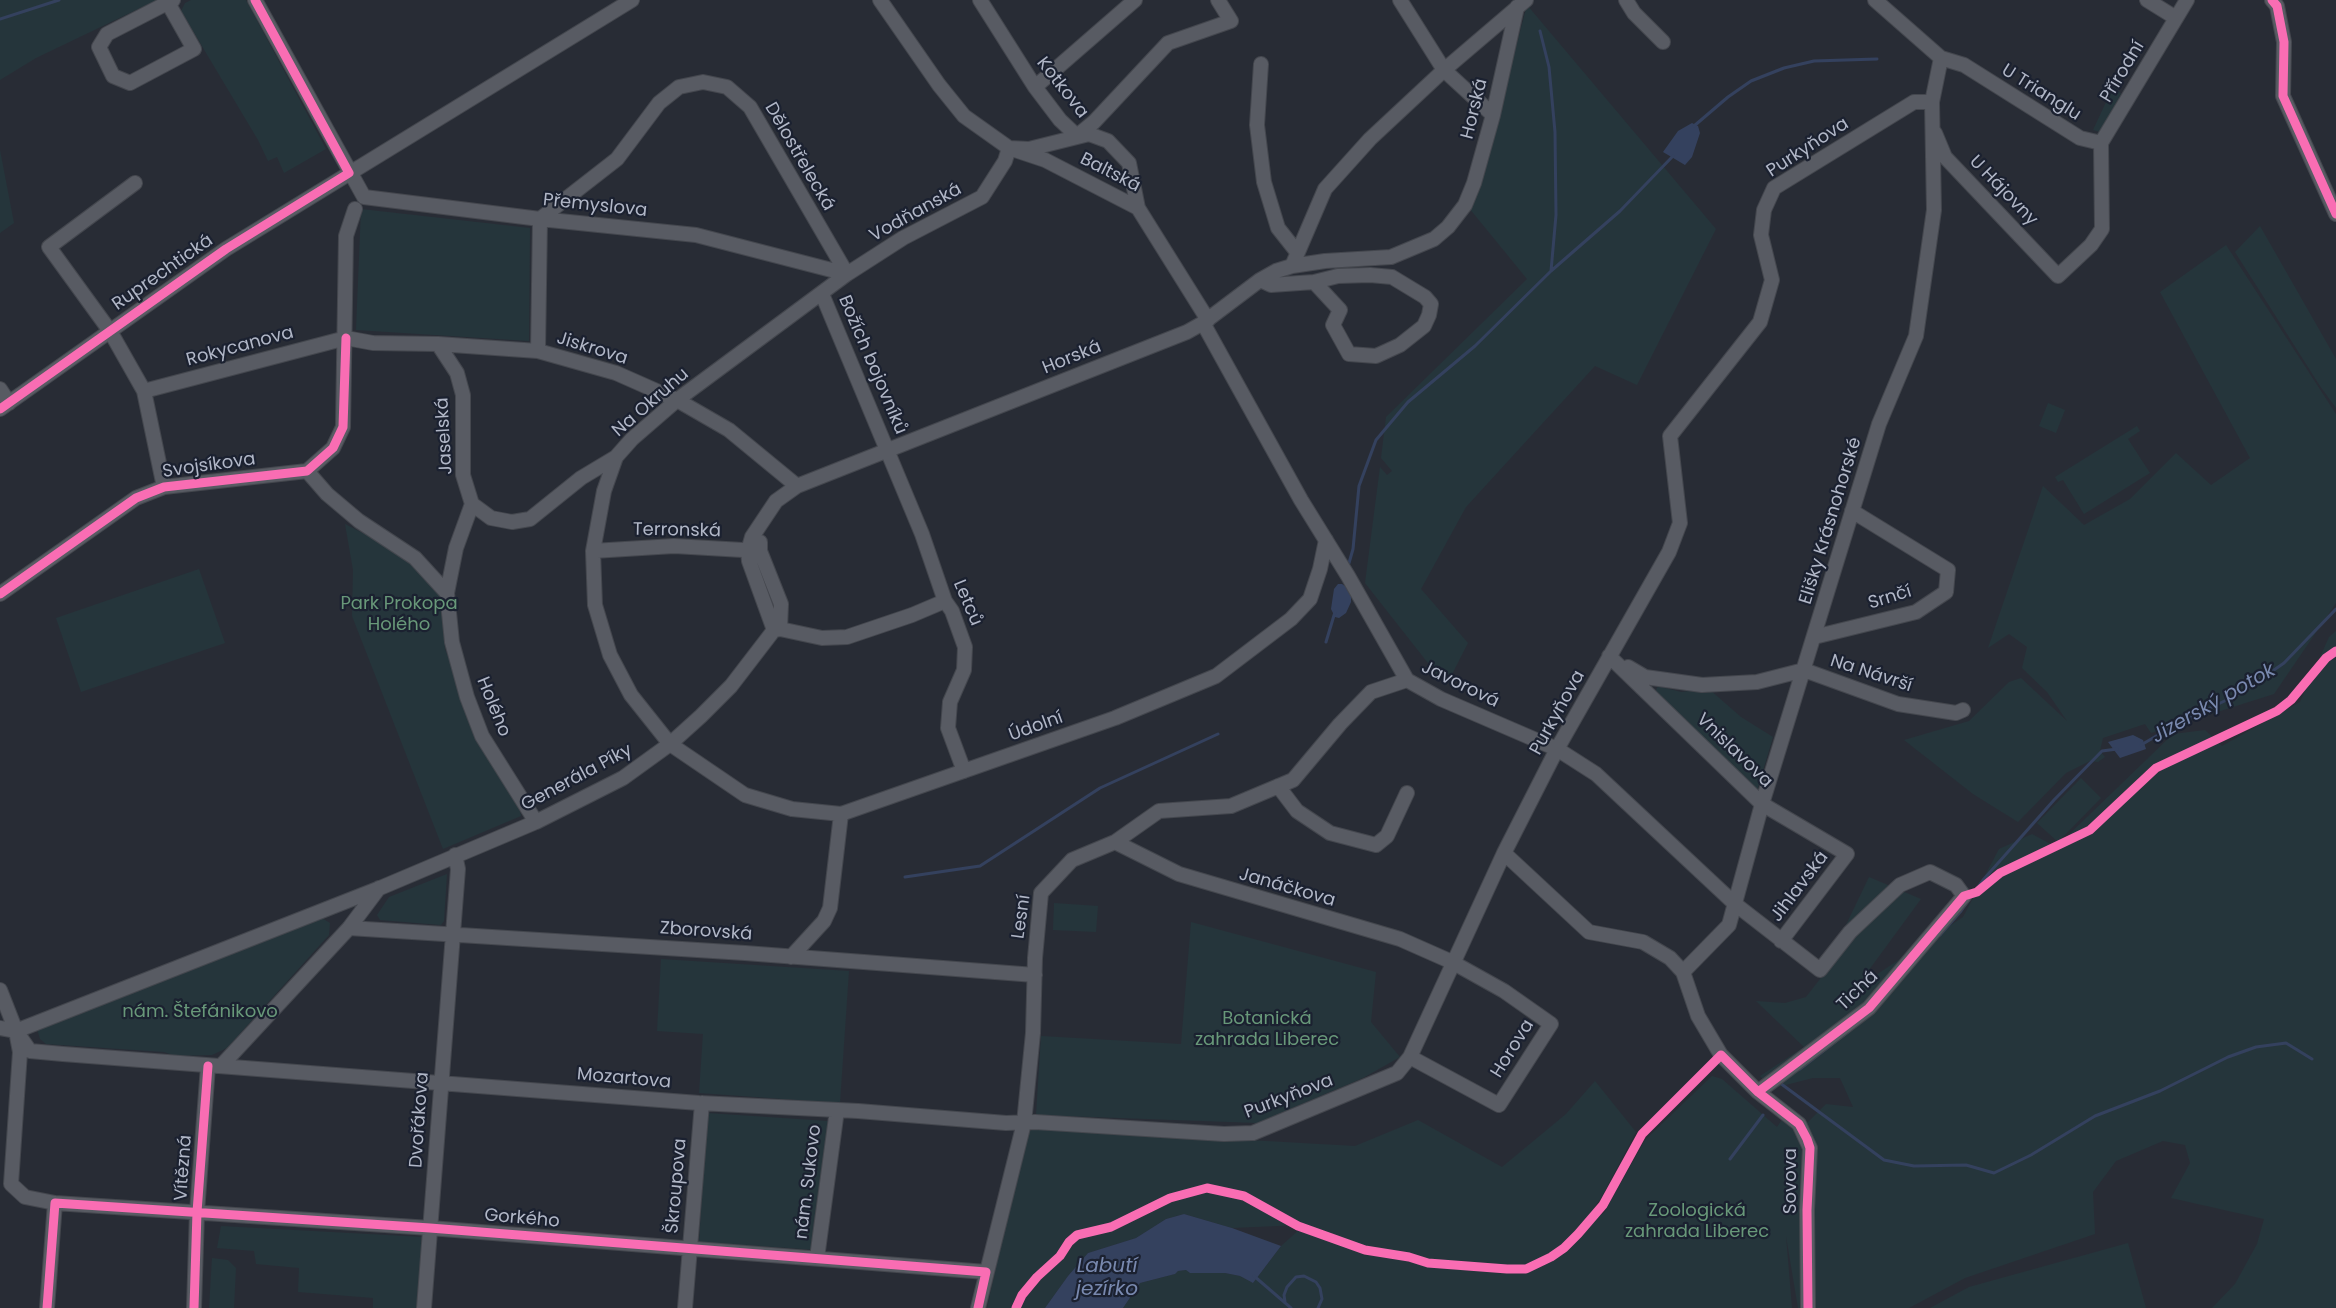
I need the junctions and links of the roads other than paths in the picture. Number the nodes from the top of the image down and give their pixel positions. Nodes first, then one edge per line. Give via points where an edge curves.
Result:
1 (255, 0) edge
2 (632, 0) edge
3 (880, 0) edge
4 (980, 0) edge
5 (1135, 0) edge
6 (1218, 0) edge
7 (1400, 0) edge
8 (1626, 0) edge
9 (1875, 0) edge
10 (2146, 0) edge
11 (2187, 0) edge
12 (2272, 0) edge
13 (171, 1) edge
14 (1519, 2) edge
15 (2176, 18) junction
16 (1663, 42) dead end
17 (1941, 58) junction
18 (1260, 64) dead end
19 (1444, 70) junction
20 (1035, 87) junction
21 (1932, 102) junction
22 (1493, 115) junction
23 (1932, 125) junction
24 (1077, 136) junction
25 (2101, 143) junction
26 (1009, 148) junction
27 (350, 173) junction
28 (135, 183) dead end
29 (1138, 208) junction
30 (355, 209) dead end
31 (2336, 214) edge
32 (540, 219) junction
33 (1297, 252) junction
34 (1292, 266) junction
35 (847, 274) junction
36 (1260, 280) junction
37 (1314, 282) junction
38 (822, 294) junction
39 (1205, 321) junction
40 (110, 331) junction
41 (346, 338) junction
42 (438, 344) junction
43 (538, 351) junction
44 (0, 389) edge
45 (144, 391) junction
46 (677, 400) junction
47 (4, 406) edge
48 (888, 450) junction
49 (616, 457) junction
50 (307, 471) junction
51 (797, 486) junction
52 (164, 487) junction
53 (472, 504) junction
54 (1852, 511) junction
55 (1326, 540) junction
56 (593, 551) junction
57 (754, 551) junction
58 (447, 593) junction
59 (0, 594) edge
60 (945, 601) junction
61 (777, 629) junction
62 (1814, 637) junction
63 (1609, 657) junction
64 (1804, 670) junction
65 (1407, 680) junction
66 (1963, 710) dead end
67 (670, 744) junction
68 (1557, 749) junction
69 (964, 771) junction
70 (1278, 786) junction
71 (1407, 793) dead end
72 (1762, 804) junction
73 (841, 814) junction
74 (537, 822) junction
75 (1115, 842) junction
76 (1504, 853) junction
77 (1847, 854) joint
78 (455, 855) junction
79 (380, 888) junction
80 (1964, 896) joint
81 (1735, 904) junction
82 (349, 928) junction
83 (453, 934) junction
84 (1781, 941) junction
85 (790, 957) junction
86 (1452, 962) junction
87 (1683, 972) junction
88 (1035, 975) junction
89 (0, 990) edge
90 (0, 1028) edge
91 (16, 1031) junction
92 (1410, 1057) junction
93 (215, 1066) junction
94 (441, 1082) junction
95 (1758, 1092) junction
96 (702, 1103) junction
97 (837, 1110) junction
98 (1024, 1123) junction
99 (56, 1203) junction
100 (197, 1212) junction
101 (430, 1228) junction
102 (690, 1249) junction
103 (817, 1258) junction
104 (986, 1272) junction
105 (47, 1308) edge
106 (194, 1308) edge
107 (424, 1308) edge
108 (685, 1308) edge
109 (978, 1308) edge
110 (1808, 1308) edge

1 - 27 street
2 - 27 street, Ruprechtická
3 - 26 street, Baltská via 963,116
4 - 20 street, Kotkova
5 - 20 street
6 - 24 street via 1231,21 1168,43
7 - 19 street
8 - 16 street via 1634,14
9 - 17 street, U Trianglu
10 - 15 street
11 - 15 street, Přírodní
12 - 31 street via 2277,6 2284,42 2283,96
13 - 13 street via 107,34 99,47 113,76 130,83 194,50
14 - 19 street, Horská
14 - 22 street, Horská
15 - 25 street, Přírodní
17 - 21 street, Elišky Krásnohorské
17 - 25 street, U Trianglu via 1964,65 2080,138
18 - 33 street via 1257,125 1264,182 1278,228
19 - 22 street
19 - 33 street, Horská via 1370,139 1325,189
20 - 24 street, Kotkova
21 - 23 street, Elišky Krásnohorské
21 - 63 street, Purkyňova via 1914,102 1774,188 1764,210 1761,235 1773,280 1760,322 1670,436 1680,523 1670,552
22 - 34 street, Horská via 1465,205 1434,239 1391,257
23 - 25 street, U Hájovny via 1945,157 2058,276 2091,246 2102,229
23 - 54 street, Elišky Krásnohorské via 1934,210 1916,336 1879,424
24 - 26 street, Baltská via 1029,149
24 - 29 street, Kotkova via 1089,134 1108,141 1129,163
26 - 29 street, Baltská via 1053,164
26 - 35 street, Vodňanská via 982,196 903,238
27 - 32 street, Přemyslova via 364,197
27 - 40 street, Ruprechtická via 226,249
28 - 40 street, Ruprechtická via 49,247
29 - 39 street, Baltská
30 - 41 street via 346,236
32 - 35 street, Přemyslova via 696,235
32 - 35 street, Dělostřelecká via 617,159 659,103 679,87 703,82 727,87 750,107
32 - 43 street
33 - 34 street, Horská
34 - 36 street, Horská
35 - 38 street, Vodňanská
36 - 37 street via 1271,285
36 - 39 street, Horská
37 - 37 street via 1338,276 1392,277 1425,297 1431,304 1429,315 1424,326 1400,345 1376,356 1349,354 1333,325 1340,310
38 - 46 street, Na Okruhu
38 - 48 street, Božích bojovníků
39 - 48 street, Horská via 1187,332
39 - 55 street, Javorová via 1270,447
40 - 45 street
40 - 47 street, Ruprechtická
41 - 42 street, Jiskrova via 373,343
41 - 45 street, Rokycanova
41 - 50 street via 343,427 333,448
42 - 43 street, Jiskrova
42 - 53 street, Jaselská via 457,373 463,395 462,475
43 - 46 street, Jiskrova via 616,374
44 - 47 street, Ruprechtická
45 - 52 street
46 - 49 street, Na Okruhu
46 - 51 street, Jiskrova via 729,430
48 - 51 street
48 - 60 street, Letců
49 - 53 street via 581,478 530,519 512,522 491,518
49 - 56 street, Na Okruhu via 604,490
50 - 52 street, Svojsíkova
50 - 58 street via 359,521 415,558
51 - 57 street via 776,501 761,521 752,537
52 - 59 street, Svojsíkova via 136,498
53 - 58 street, Holého via 456,548
54 - 62 street, Elišky Krásnohorské
54 - 62 street, Srnčí via 1948,570 1946,592 1916,612
55 - 65 street, Javorová
55 - 69 street, Údolní via 1310,599 1291,619 1216,676 1115,718
56 - 57 street, Terronská via 674,546
56 - 67 street, Na Okruhu via 595,605 610,655 631,695
57 - 61 street via 749,561
58 - 74 street, Holého via 452,642 482,736
60 - 61 street via 847,638 822,638
60 - 69 street, Letců via 965,647 964,670 950,702 948,728
61 - 67 street, Generála Píky via 731,686
62 - 64 street, Elišky Krásnohorské
63 - 64 street via 1645,677 1702,685 1757,682
63 - 68 street, Purkyňova
63 - 72 street, Vnislavova
64 - 66 street, Na Návrší via 1898,704 1956,713
64 - 72 street, Elišky Krásnohorské
65 - 68 street, Javorová via 1441,699
65 - 70 street, Lesní via 1371,692 1293,780
67 - 73 street, Na Okruhu via 745,795 792,808
67 - 74 street, Generála Píky via 623,778
68 - 76 street, Purkyňova
68 - 81 street, Javorová via 1596,774
69 - 73 street, Údolní
70 - 71 street via 1297,811 1330,832 1376,845 1387,836
70 - 75 street, Lesní via 1231,806 1159,811
72 - 77 street, Vnislavova
72 - 81 street, Elišky Krásnohorské
73 - 85 street via 830,908 824,921
74 - 78 street, Generála Píky
75 - 86 street, Janáčkova via 1179,874 1400,939
75 - 88 street, Lesní via 1072,860 1041,893
76 - 86 street, Purkyňova
76 - 87 street via 1589,932 1643,942 1670,958
77 - 84 street, Jihlavská
78 - 79 street
78 - 83 street via 458,869
79 - 82 street
79 - 91 street
80 - 84 street, Javorová via 1956,885 1930,872 1900,885 1850,932 1820,970
80 - 95 street, Tichá via 1869,1008
81 - 84 street, Javorová
81 - 87 street, Elišky Krásnohorské via 1729,925
82 - 83 street
82 - 93 street
83 - 85 street, Zborovská
83 - 94 street, Dvořákova
85 - 88 street, Zborovská
86 - 92 street, Purkyňova
86 - 92 street, Horova via 1504,991 1551,1024 1499,1105
87 - 95 street, Sovova via 1698,1016 1721,1055
88 - 98 street, Lesní
89 - 91 street
90 - 91 street
91 - 93 street via 30,1051
91 - 99 street, Gorkého via 20,1052 11,1184 25,1197
92 - 98 street, Purkyňova via 1397,1073 1253,1133
93 - 94 street, Mozartova
93 - 100 street, Vítězná
94 - 96 street, Mozartova
94 - 101 street, Dvořákova
95 - 110 street, Sovova via 1799,1124 1810,1148
96 - 97 street, Mozartova
96 - 102 street, Škroupova
97 - 98 street, Mozartova
97 - 103 street, nám. Sukovo
98 - 104 street, Lesní
99 - 100 street, Gorkého
99 - 105 street
100 - 101 street, Gorkého
100 - 106 street, Vítězná
101 - 102 street, Gorkého
101 - 107 street, Dvořákova
102 - 103 street, Gorkého
102 - 108 street, Škroupova
103 - 104 street, Gorkého
104 - 109 street, Lesní

